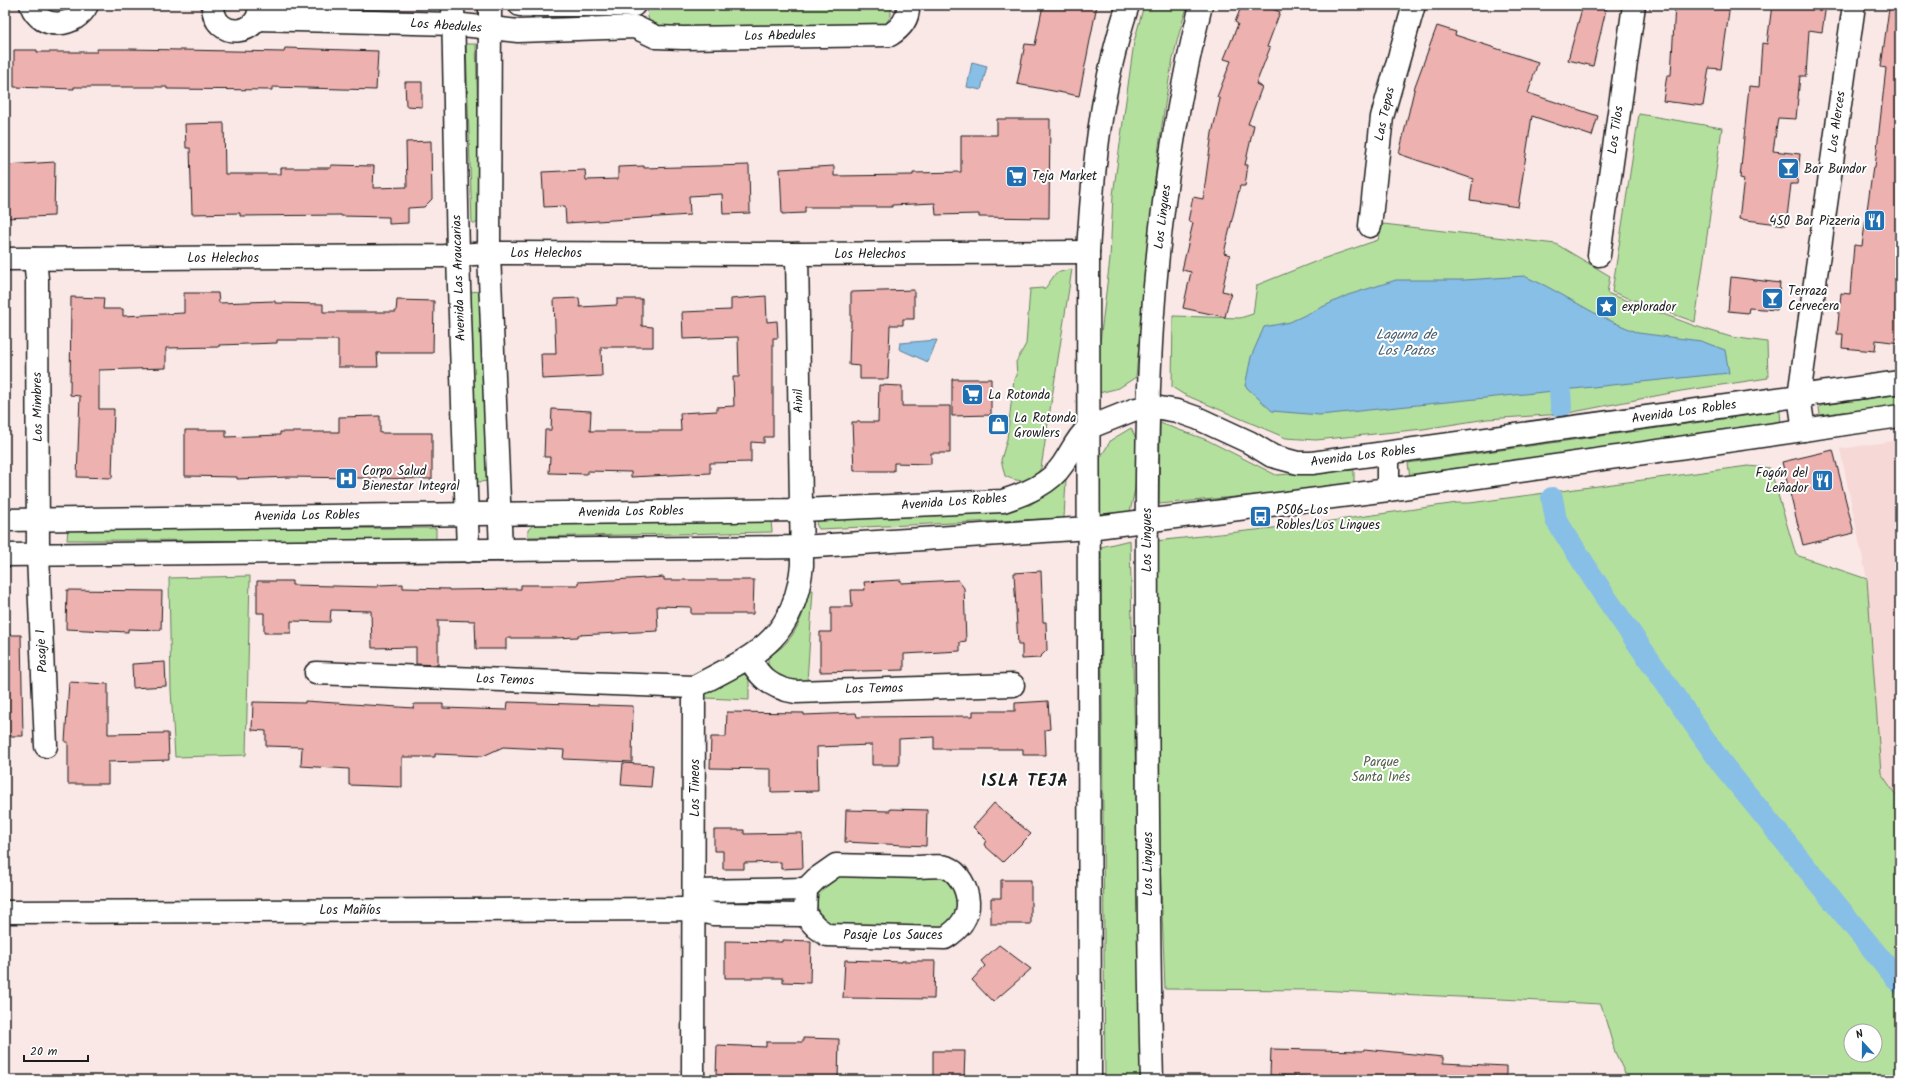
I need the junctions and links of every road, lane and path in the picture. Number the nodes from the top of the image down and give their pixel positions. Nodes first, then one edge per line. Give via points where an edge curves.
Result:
1 (31, 5) edge
2 (87, 5) edge
3 (213, 5) edge
4 (490, 5) edge
5 (520, 5) edge
6 (908, 5) edge
7 (1128, 5) edge
8 (1201, 5) edge
9 (1414, 5) edge
10 (1634, 5) edge
11 (1854, 5) edge
12 (258, 12) edge
13 (634, 12) edge
14 (453, 14) edge
15 (490, 29) junction
16 (1370, 226) dead end
17 (1088, 252) junction
18 (489, 253) junction
19 (797, 254) junction
20 (1599, 255) dead end
21 (458, 256) junction
22 (5, 259) edge
23 (34, 259) junction
24 (1900, 382) edge
25 (1799, 396) junction
26 (1149, 406) junction
27 (1900, 416) edge
28 (1088, 428) junction
29 (1804, 430) junction
30 (1388, 454) junction
31 (1388, 490) junction
32 (801, 510) junction
33 (467, 514) junction
34 (500, 514) junction
35 (39, 519) junction
36 (5, 520) edge
37 (1146, 522) junction
38 (1089, 528) junction
39 (801, 547) junction
40 (501, 550) junction
41 (468, 551) junction
42 (5, 555) edge
43 (38, 555) junction
44 (750, 658) junction
45 (316, 673) dead end
46 (1013, 686) dead end
47 (694, 687) junction
48 (46, 746) dead end
49 (806, 889) junction
50 (695, 900) junction
51 (5, 912) edge
52 (805, 915) junction
53 (693, 1080) edge
54 (1090, 1080) edge
55 (1152, 1080) edge

1 - 2 street via 39,16 57,24 67,23 76,18
3 - 12 street, Los Abedules via 214,17 228,30 246,29
4 - 15 street
5 - 13 street, Los Abedules
6 - 13 street, Los Abedules via 907,17 903,24 890,35 656,37
7 - 17 street via 1113,55 1098,130
8 - 26 street, Los Lingues via 1169,167 1159,246
9 - 16 street, Las Tepas via 1382,117
10 - 20 street, Los Tilos
11 - 25 street, Los Alerces
12 - 14 street, Los Abedules
13 - 15 street, Los Abedules via 593,27
14 - 15 street, Los Abedules
14 - 21 street, Avenida Las Araucarias
15 - 18 street
17 - 19 street, Los Helechos
17 - 28 street
18 - 19 street, Los Helechos
18 - 21 street, Los Helechos
18 - 34 street
19 - 32 street, Ainil
21 - 23 street, Los Helechos
21 - 33 street, Avenida Las Araucarias
22 - 23 street, Los Helechos
23 - 35 street, Los Mimbres via 37,279
24 - 25 street, Avenida Los Robles
25 - 29 street, Los Alerces
25 - 30 street, Avenida Los Robles
26 - 28 street, Avenida Los Robles
26 - 30 street, Avenida Los Robles via 1197,418 1249,442 1272,456 1298,463
26 - 37 street, Los Lingues
27 - 29 street
28 - 32 street, Avenida Los Robles via 1075,442 1056,473 1031,490 1003,501
28 - 38 street
29 - 31 street
30 - 31 street
31 - 37 street
32 - 34 street, Avenida Los Robles
32 - 39 street, Ainil
33 - 34 street, Avenida Los Robles
33 - 35 street, Avenida Los Robles
33 - 41 street, Avenida Las Araucarias
34 - 40 street
35 - 36 street, Avenida Los Robles
35 - 43 street, Los Mimbres
37 - 38 street
37 - 55 street, Los Lingues
38 - 39 street
38 - 54 street
39 - 40 street
39 - 44 street via 800,582 789,615 778,632
40 - 41 street
41 - 43 street
42 - 43 street
43 - 48 street, Pasaje 1
44 - 46 street, Los Temos via 766,682 796,692
44 - 47 street
45 - 47 street, Los Temos
47 - 50 street, Los Tineos
49 - 50 street
49 - 52 street
49 - 52 street, Pasaje Los Sauces via 836,865 945,867 960,878 968,904 961,924 945,938 827,935
50 - 51 street, Los Mañíos
50 - 52 street via 713,914
50 - 53 street, Los Tineos

